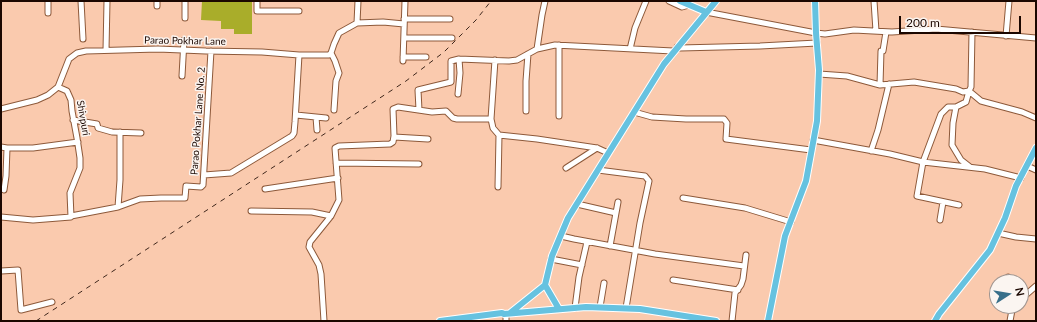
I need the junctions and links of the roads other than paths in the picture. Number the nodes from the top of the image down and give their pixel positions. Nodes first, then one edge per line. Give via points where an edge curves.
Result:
1 (48, 1) edge
2 (81, 1) edge
3 (107, 1) edge
4 (185, 1) edge
5 (257, 1) edge
6 (358, 1) edge
7 (405, 1) edge
8 (545, 1) edge
9 (646, 1) edge
10 (669, 1) edge
11 (716, 1) edge
12 (815, 1) edge
13 (874, 1) edge
14 (1010, 1) edge
15 (687, 4) edge
16 (299, 11) dead end
17 (706, 12) junction
18 (48, 13) dead end
19 (185, 18) dead end
20 (450, 19) dead end
21 (404, 22) junction
22 (357, 23) junction
23 (876, 31) junction
24 (886, 32) junction
25 (972, 32) junction
26 (816, 33) junction
27 (1006, 36) junction
28 (404, 38) junction
29 (452, 38) dead end
30 (1036, 38) edge
31 (83, 39) dead end
32 (184, 40) dead end
33 (817, 43) junction
34 (559, 45) junction
35 (537, 49) junction
36 (630, 49) junction
37 (675, 49) junction
38 (106, 50) junction
39 (184, 50) junction
40 (212, 51) junction
41 (331, 53) junction
42 (528, 54) junction
43 (299, 55) junction
44 (426, 57) dead end
45 (459, 59) junction
46 (495, 60) junction
47 (818, 74) junction
48 (182, 76) dead end
49 (889, 84) junction
50 (880, 85) junction
51 (58, 88) junction
52 (969, 91) junction
53 (458, 94) dead end
54 (956, 107) junction
55 (1, 108) edge
56 (334, 110) dead end
57 (419, 110) junction
58 (526, 111) dead end
59 (634, 112) junction
60 (296, 115) junction
61 (559, 116) dead end
62 (316, 117) junction
63 (326, 118) dead end
64 (1036, 118) edge
65 (492, 119) junction
66 (73, 120) junction
67 (317, 130) dead end
68 (120, 132) junction
69 (141, 133) dead end
70 (499, 135) junction
71 (394, 137) junction
72 (428, 139) dead end
73 (813, 140) junction
74 (78, 142) junction
75 (1, 147) edge
76 (7, 148) junction
77 (597, 148) junction
78 (1036, 148) edge
79 (811, 150) junction
80 (872, 151) junction
81 (608, 153) junction
82 (923, 162) junction
83 (336, 163) junction
84 (419, 164) dead end
85 (1027, 166) junction
86 (971, 167) junction
87 (566, 168) dead end
88 (598, 170) junction
89 (1036, 170) edge
90 (204, 175) junction
91 (338, 178) junction
92 (1020, 178) junction
93 (498, 187) dead end
94 (265, 189) dead end
95 (4, 190) dead end
96 (683, 198) dead end
97 (618, 202) dead end
98 (943, 202) junction
99 (577, 204) junction
100 (959, 206) dead end
101 (118, 207) junction
102 (251, 211) dead end
103 (616, 213) junction
104 (71, 216) junction
105 (331, 216) junction
106 (1, 218) edge
107 (940, 220) dead end
108 (791, 222) junction
109 (998, 233) junction
110 (561, 236) junction
111 (1036, 239) edge
112 (587, 242) junction
113 (610, 246) junction
114 (635, 250) junction
115 (746, 254) dead end
116 (551, 259) junction
117 (582, 265) junction
118 (744, 266) junction
119 (1, 271) edge
120 (672, 280) dead end
121 (604, 283) dead end
122 (545, 286) junction
123 (738, 290) junction
124 (52, 302) dead end
125 (600, 307) junction
126 (575, 308) junction
127 (626, 308) junction
128 (559, 309) junction
129 (506, 314) junction
130 (324, 321) edge
131 (440, 321) edge
132 (472, 321) edge
133 (506, 321) edge
134 (716, 321) edge
135 (732, 321) edge
136 (768, 321) edge
137 (935, 321) edge

1 - 18 street
2 - 31 street
3 - 38 street
4 - 19 street
5 - 16 street via 257,11
6 - 22 street
7 - 21 street
8 - 35 street
9 - 36 street
10 - 15 street via 682,7
11 - 17 main road
12 - 26 main road
13 - 23 street
14 - 27 street
15 - 17 main road
17 - 26 street
17 - 37 main road
20 - 21 street
21 - 22 street
21 - 28 street
22 - 41 street via 340,33
23 - 24 street
23 - 26 street
24 - 25 street via 936,29
24 - 50 street via 881,51
25 - 27 street
25 - 52 street
26 - 33 main road
27 - 30 street
28 - 29 street
28 - 44 street via 403,59
32 - 39 street
33 - 37 street
33 - 47 main road
34 - 35 street
34 - 36 street
34 - 61 street
35 - 42 street
36 - 37 street
37 - 59 main road
38 - 39 street, Parao Pokhar Lane
38 - 51 street, Parao Pokhar Lane via 86,51 73,56 68,61
39 - 40 street, Parao Pokhar Lane
39 - 48 street
40 - 43 street, Parao Pokhar Lane
40 - 90 street, Parao Pokhar Lane No. 2
41 - 43 street, Parao Pokhar Lane
41 - 56 street via 339,73
42 - 46 street via 517,60
42 - 58 street
43 - 60 street
45 - 46 street
45 - 53 street
45 - 57 street via 451,60 451,82 418,90
46 - 65 street
47 - 50 street via 848,76
47 - 73 main road via 817,121
49 - 50 street
49 - 52 street via 914,82
49 - 80 street
51 - 55 street via 37,100
51 - 66 street, Shivpuri via 70,95
52 - 54 street via 966,102
52 - 64 street via 981,101
54 - 82 street via 948,107 941,114
54 - 86 street via 952,145 961,160
57 - 65 street via 446,111 457,119
57 - 71 street via 398,107 393,109
59 - 79 street via 652,117 724,119 727,123 726,139
59 - 81 main road
60 - 62 street
60 - 90 street via 294,133 288,140 231,173
62 - 63 street
62 - 67 street
65 - 70 street
66 - 68 street via 97,124 98,128
66 - 74 street, Shivpuri
68 - 69 street
68 - 101 street
70 - 77 street
70 - 93 street
71 - 72 street
71 - 83 street via 390,144 339,146 335,148
73 - 79 main road
73 - 80 street
74 - 76 street via 33,148
74 - 104 street, Shivpuri via 80,168 70,193
75 - 76 street
76 - 95 street
77 - 81 street
77 - 87 street
78 - 85 main road
79 - 108 main road via 806,181
80 - 82 street
81 - 88 main road
82 - 86 street
82 - 98 street via 916,196
83 - 84 street
83 - 91 street
85 - 89 street
85 - 92 main road
86 - 92 street
88 - 99 main road
88 - 114 street via 645,176 649,181
90 - 101 street, Parao Pokhar Lane No. 2 via 203,186 186,186 185,198 140,199
91 - 94 street
91 - 105 street via 339,200
92 - 109 main road
96 - 108 street via 746,208
97 - 103 street
98 - 100 street
98 - 107 street
99 - 103 street
99 - 110 main road
101 - 104 street
102 - 105 street via 312,212
103 - 113 street
104 - 106 street via 34,220
105 - 130 street via 310,242 309,247 321,274
108 - 136 main road via 785,236
109 - 111 street
109 - 137 main road via 990,250
110 - 112 street
110 - 116 main road
112 - 113 street
112 - 117 street
113 - 114 street
114 - 118 street
114 - 127 street
115 - 118 street
116 - 117 street
116 - 122 main road
117 - 126 street
118 - 123 street via 743,279
119 - 124 street via 18,270 21,310
120 - 123 street
121 - 125 street
122 - 128 main road
122 - 129 main road
123 - 135 street via 735,293
125 - 126 main road
125 - 127 main road
126 - 128 main road
127 - 134 main road
128 - 129 main road
129 - 131 main road
129 - 132 main road
129 - 133 street

